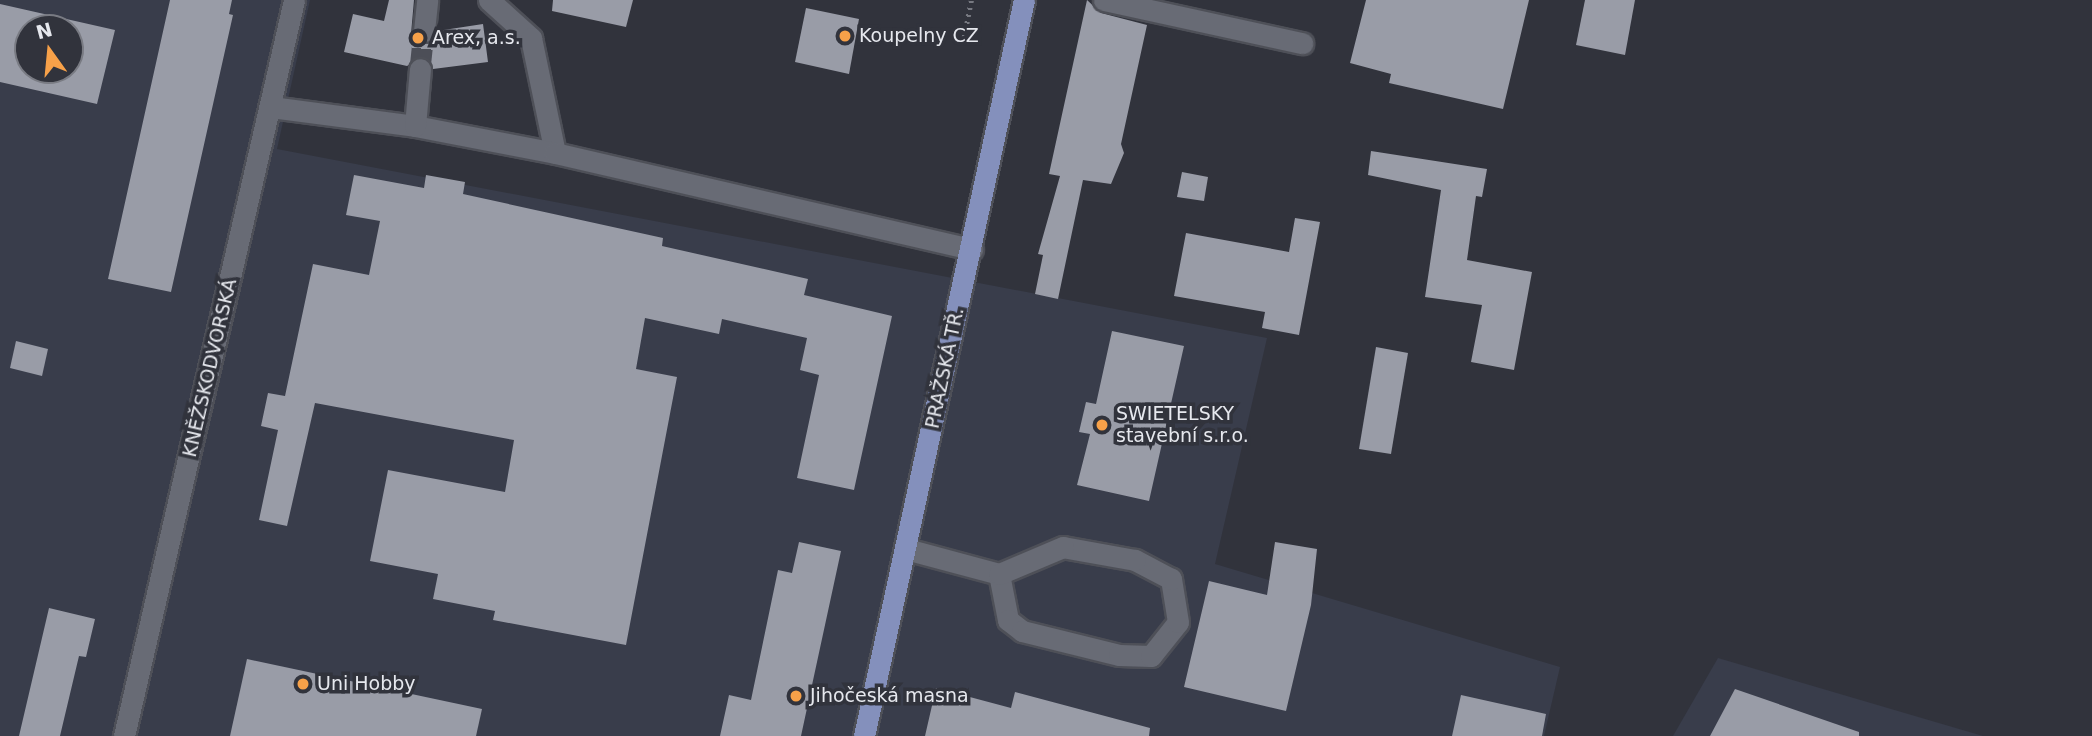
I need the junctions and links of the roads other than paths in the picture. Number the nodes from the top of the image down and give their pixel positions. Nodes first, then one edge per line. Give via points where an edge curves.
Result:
1 (294, 0) edge
2 (427, 0) edge
3 (489, 0) edge
4 (1024, 0) edge
5 (1104, 0) edge
6 (424, 31) tunnel mouth
7 (1302, 43) dead end
8 (420, 69) tunnel mouth
9 (271, 107) junction
10 (415, 126) junction
11 (555, 153) junction
12 (972, 249) junction
13 (906, 548) junction
14 (999, 574) junction
15 (124, 736) edge
16 (864, 736) edge

1 - 9 street, KNĚŽSKODVORSKÁ
2 - 6 street
3 - 11 street via 531,38
4 - 12 main road, PRAŽSKÁ TŘ.
5 - 7 street
8 - 10 street
9 - 10 street
9 - 15 street, KNĚŽSKODVORSKÁ
10 - 11 street
11 - 12 street
12 - 13 main road, PRAŽSKÁ TŘ.
13 - 14 street
13 - 16 main road, PRAŽSKÁ TŘ.
14 - 14 street via 1008,620 1022,631 1119,654 1152,656 1178,622 1171,579 1135,560 1063,547

